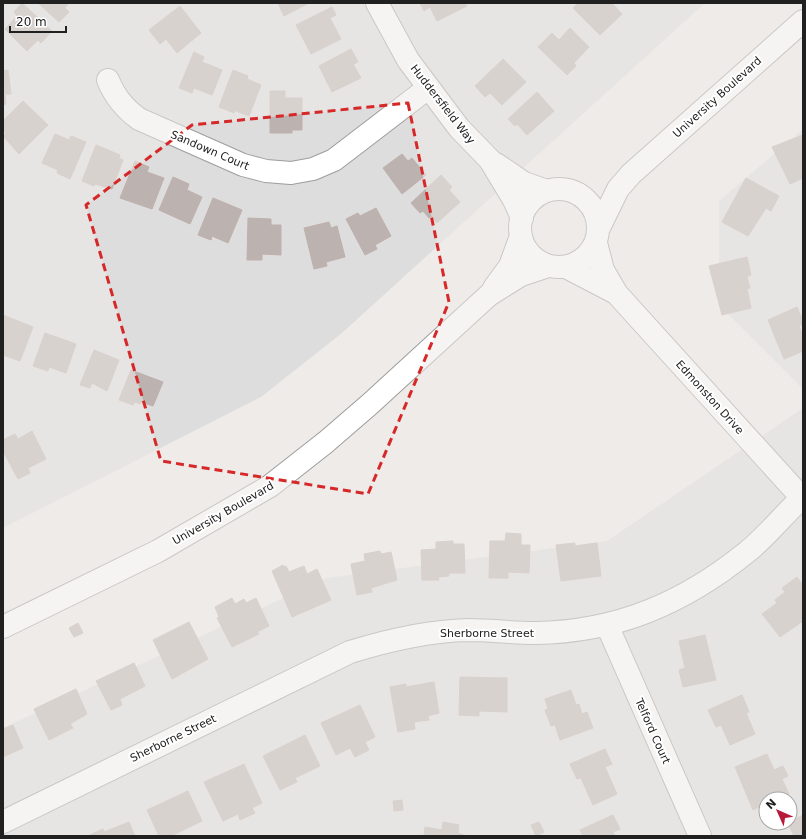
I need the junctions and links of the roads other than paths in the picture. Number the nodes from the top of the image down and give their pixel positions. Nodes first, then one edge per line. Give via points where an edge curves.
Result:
1 (377, 3) edge
2 (803, 21) edge
3 (108, 80) dead end
4 (428, 88) junction
5 (490, 160) junction
6 (631, 174) junction
7 (547, 191) junction
8 (577, 193) junction
9 (521, 227) junction
10 (597, 235) junction
11 (557, 266) junction
12 (617, 294) junction
13 (489, 295) junction
14 (803, 498) edge
15 (606, 625) junction
16 (3, 627) edge
17 (3, 822) edge
18 (700, 836) edge

1 - 4 street, Huddersfield Way via 408,60
2 - 6 street, University Boulevard
3 - 4 street, Sandown Court via 114,94 126,110 138,119 243,165 266,171 291,173 313,169 334,160
4 - 5 street, Huddersfield Way via 459,128
5 - 7 street, Huddersfield Way via 524,183
5 - 9 street, Huddersfield Way via 514,200
6 - 8 street, University Boulevard via 609,186
6 - 10 street, University Boulevard via 618,189
7 - 8 street via 559,188
7 - 9 street via 531,201
8 - 10 street via 587,200 594,210
9 - 11 street via 525,247 532,257
9 - 13 street, University Boulevard via 510,266
10 - 11 street via 592,251 583,260
10 - 12 street, Edmonston Drive via 603,270
11 - 12 street, Edmonston Drive
11 - 13 street, University Boulevard via 521,276
12 - 14 street, Edmonston Drive
13 - 16 street, University Boulevard via 370,404 270,486 158,551
14 - 15 street, Sherborne Street via 748,551 698,588 643,615
15 - 17 street, Sherborne Street via 535,633 468,630 428,633 388,640 350,652
15 - 18 street, Telford Court

